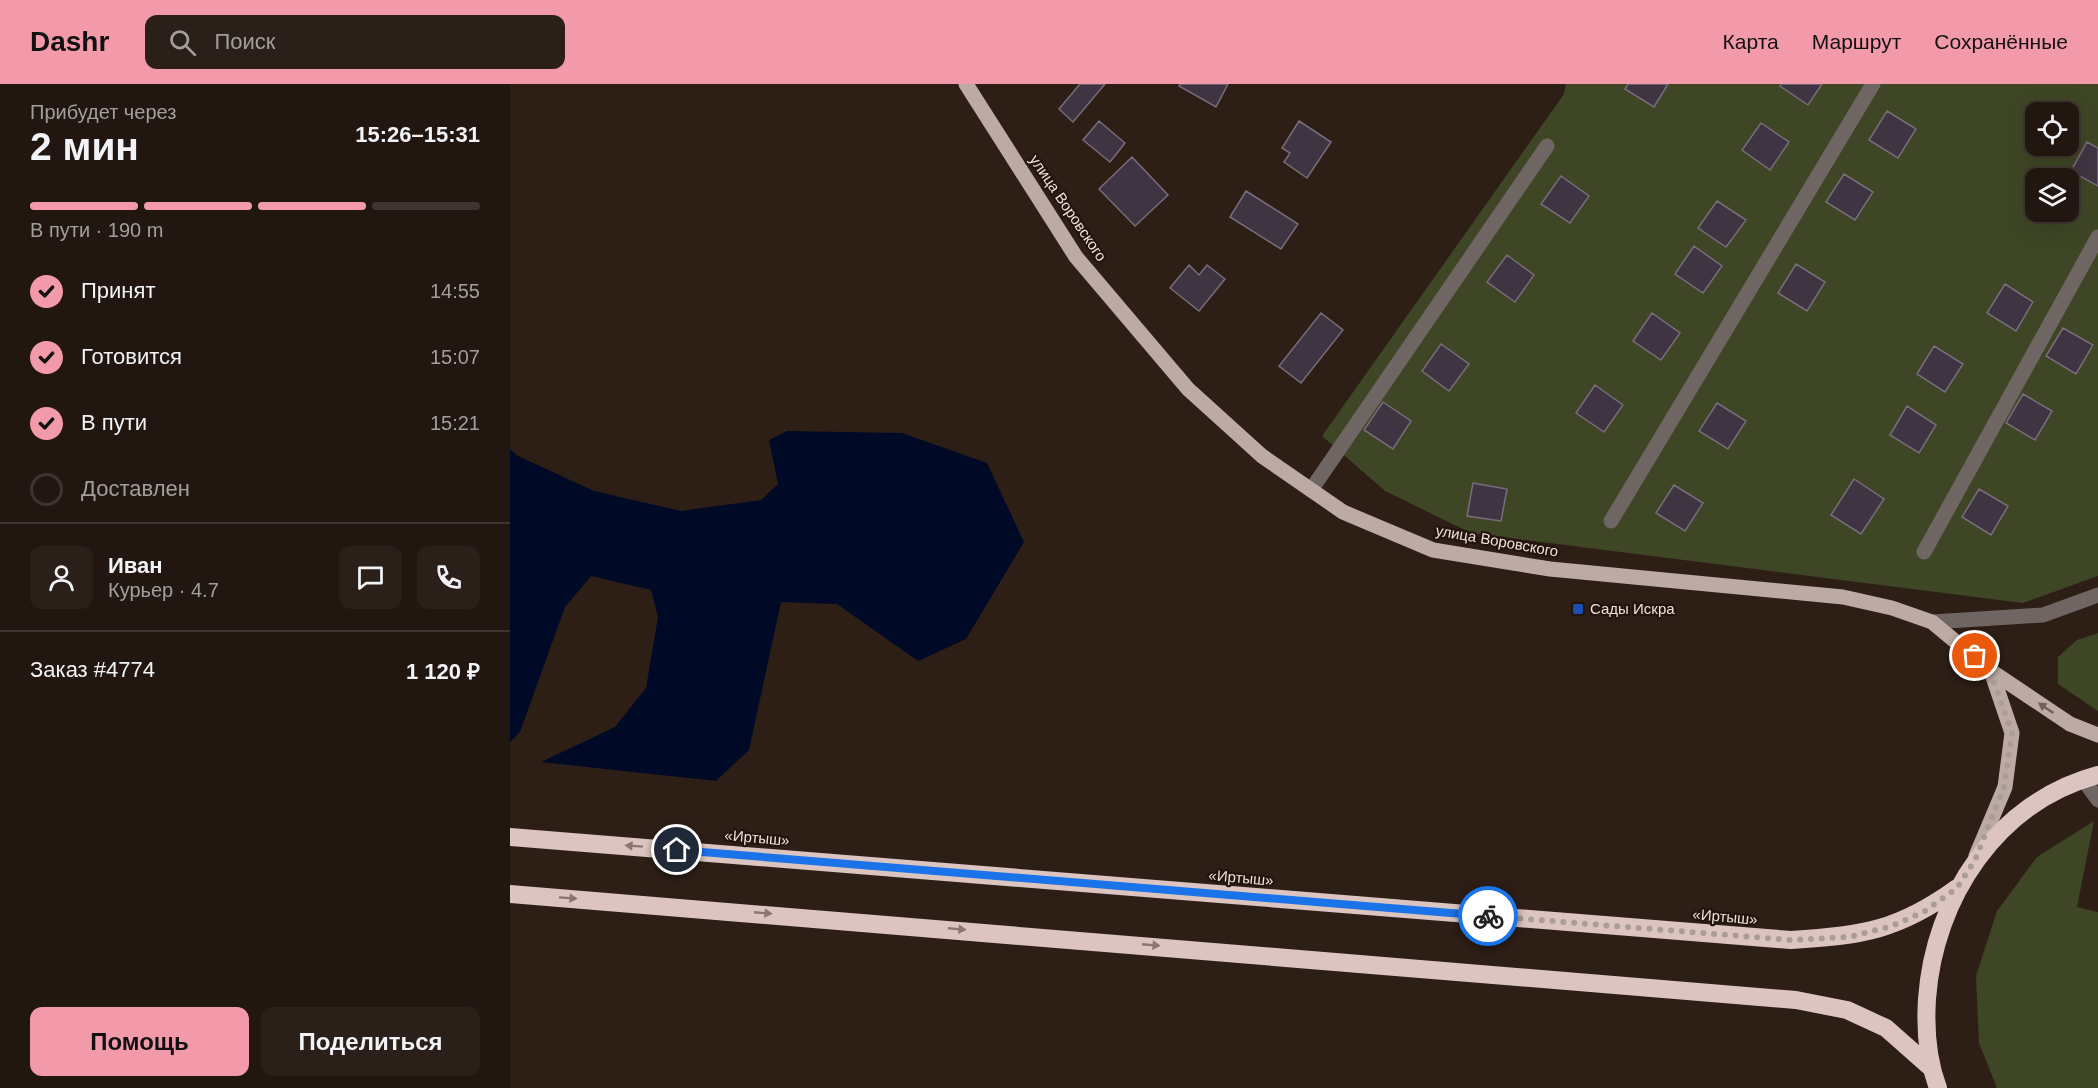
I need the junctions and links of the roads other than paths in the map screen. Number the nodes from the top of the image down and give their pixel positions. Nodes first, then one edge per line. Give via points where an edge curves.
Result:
1 (966, 84) edge
2 (1873, 84) edge
3 (1547, 146) dead end
4 (2098, 237) edge
5 (1311, 490) junction
6 (1611, 521) dead end
7 (1924, 552) dead end
8 (2098, 595) edge
9 (1932, 622) junction
10 (1990, 671) junction
11 (2098, 735) edge
12 (2091, 777) edge
13 (2098, 800) edge
14 (510, 837) edge
15 (1975, 860) junction
16 (1957, 888) junction
17 (510, 894) edge
18 (1929, 1066) junction
19 (1938, 1088) edge

1 - 5 main road, улица Воровского via 1076,257 1181,380 1262,456
2 - 6 lane
3 - 5 lane
4 - 7 lane
5 - 9 main road, улица Воровского via 1343,512 1433,550 1550,569 1843,597
8 - 9 lane via 2043,615
9 - 10 main road, улица Воровского
11 -> 10 main road, улица Воровского via 2070,724
10 - 15 main road via 2012,733 2004,787
12 - 13 lane
12 - 15 highway, «Иртыш» via 2042,799 2014,819
16 -> 14 highway, «Иртыш» via 1925,911 1892,926 1849,937 1791,940
15 - 16 highway, «Иртыш»
16 - 18 highway, «Иртыш» via 1940,930 1929,974
17 -> 18 highway, «Иртыш» via 1796,1000 1847,1010 1886,1028
18 - 19 highway, «Иртыш»

